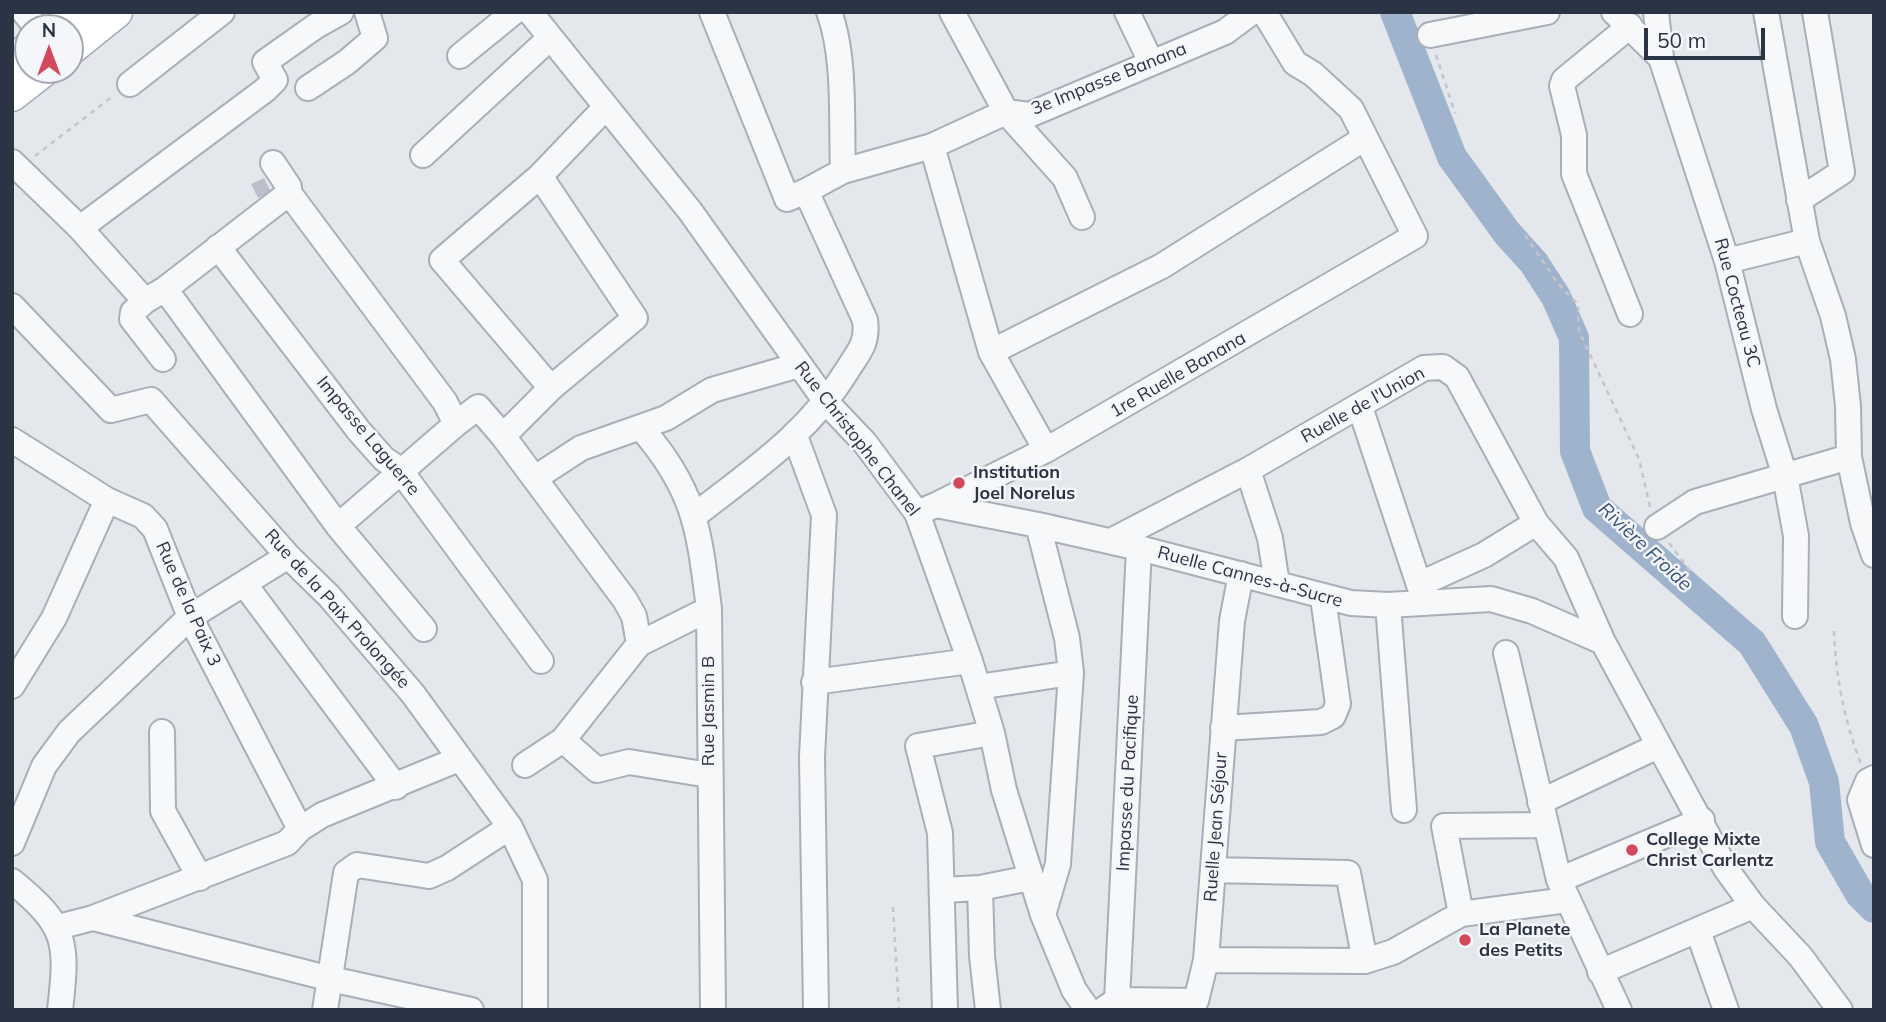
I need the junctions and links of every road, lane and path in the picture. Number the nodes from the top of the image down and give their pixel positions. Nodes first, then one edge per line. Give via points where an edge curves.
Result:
1 (116, 12) edge
2 (222, 12) edge
3 (341, 12) edge
4 (367, 12) edge
5 (514, 12) edge
6 (530, 12) edge
7 (712, 12) edge
8 (829, 12) edge
9 (953, 12) edge
10 (1126, 12) edge
11 (1252, 12) edge
12 (1264, 12) edge
13 (1547, 12) edge
14 (1656, 12) edge
15 (1766, 12) edge
16 (1815, 12) edge
17 (1622, 19) edge
18 (1220, 22) edge
19 (1430, 36) joint
20 (84, 38) edge
21 (550, 38) junction
22 (460, 56) dead end
23 (1661, 58) junction
24 (1151, 62) junction
25 (130, 83) joint
26 (26, 84) edge
27 (308, 88) dead end
28 (12, 95) edge
29 (606, 107) junction
30 (1006, 112) junction
31 (1455, 113) dead end
32 (1365, 138) junction
33 (932, 146) junction
34 (424, 155) dead end
35 (273, 163) dead end
36 (16, 165) edge
37 (843, 172) junction
38 (540, 176) junction
39 (806, 191) junction
40 (289, 193) junction
41 (1799, 200) junction
42 (1082, 217) dead end
43 (80, 228) junction
44 (1525, 235) dead end
45 (1807, 241) junction
46 (218, 247) junction
47 (1727, 261) junction
48 (155, 295) junction
49 (12, 306) edge
50 (1630, 314) dead end
51 (991, 352) junction
52 (163, 359) dead end
53 (799, 365) junction
54 (551, 388) junction
55 (828, 403) junction
56 (1360, 407) junction
57 (456, 424) junction
58 (642, 429) junction
59 (503, 436) junction
60 (795, 436) junction
61 (12, 440) edge
62 (1046, 450) junction
63 (1849, 457) junction
64 (400, 470) junction
65 (1248, 470) junction
66 (1785, 476) junction
67 (535, 478) junction
68 (107, 500) junction
69 (926, 509) junction
70 (694, 516) junction
71 (1536, 523) junction
72 (1038, 525) junction
73 (338, 526) junction
74 (1657, 527) junction
75 (1111, 541) junction
76 (1139, 548) junction
77 (288, 555) junction
78 (1874, 555) edge
79 (1690, 571) dead end
80 (1241, 574) junction
81 (1277, 584) junction
82 (245, 585) junction
83 (1423, 593) junction
84 (1322, 598) junction
85 (1388, 605) junction
86 (709, 610) junction
87 (1795, 616) dead end
88 (190, 618) junction
89 (424, 629) dead end
90 (1834, 631) dead end
91 (1603, 642) junction
92 (639, 644) junction
93 (1506, 653) dead end
94 (541, 661) dead end
95 (970, 661) junction
96 (1071, 673) junction
97 (814, 682) junction
98 (12, 686) edge
99 (978, 687) junction
100 (1223, 728) junction
101 (162, 732) dead end
102 (992, 733) junction
103 (563, 740) junction
104 (1658, 746) junction
105 (459, 759) junction
106 (525, 765) dead end
107 (709, 775) junction
108 (1871, 780) edge
109 (396, 787) junction
110 (1404, 810) dead end
111 (1542, 813) junction
112 (1702, 820) junction
113 (510, 827) junction
114 (300, 829) junction
115 (12, 843) edge
116 (1874, 845) edge
117 (1213, 870) junction
118 (200, 878) junction
119 (1030, 878) junction
120 (12, 881) edge
121 (980, 888) junction
122 (943, 890) junction
123 (1563, 890) junction
124 (1753, 906) junction
125 (894, 907) dead end
126 (1461, 914) junction
127 (1042, 915) junction
128 (93, 918) junction
129 (58, 927) junction
130 (1698, 931) junction
131 (1206, 960) junction
132 (1365, 961) junction
133 (1600, 972) junction
134 (331, 979) junction
135 (1110, 1005) edge
136 (60, 1010) edge
137 (325, 1010) edge
138 (471, 1010) edge
139 (535, 1010) edge
140 (713, 1010) edge
141 (816, 1010) edge
142 (899, 1010) edge
143 (945, 1010) edge
144 (988, 1010) edge
145 (1088, 1010) edge
146 (1619, 1010) edge
147 (1726, 1010) edge
148 (1840, 1010) edge

1 - 20 main road
2 - 25 street
3 - 43 street via 265,62 275,79 265,90
4 - 27 street via 375,38
5 - 22 street
6 - 21 street, Rue Christophe Chanel
7 - 39 street via 787,199
8 - 37 street via 841,95
9 - 30 street
10 - 24 street
11 - 18 street, 3e Impasse Banana
12 - 32 street via 1295,63 1351,109
13 - 19 street
14 - 23 street
15 - 41 street
16 - 41 street via 1842,173
17 - 23 street, Rue Cocteau 3C
17 - 50 street via 1562,86 1574,135 1574,174
18 - 24 street, 3e Impasse Banana
19 - 31 path
21 - 29 street, Rue Christophe Chanel
21 - 34 street
23 - 47 street, Rue Cocteau 3C
24 - 30 street, 3e Impasse Banana via 1028,115
25 - 36 path
26 - 28 main road
29 - 38 street
29 - 53 street, Rue Christophe Chanel via 690,211
30 - 33 street, 3e Impasse Banana
30 - 42 street via 1065,178
32 - 51 street via 1161,266
32 - 62 street, 1re Ruelle Banana via 1415,236
33 - 37 street, 3e Impasse Banana
33 - 51 street
35 - 40 street
36 - 43 street
37 - 39 street, 3e Impasse Banana
38 - 54 street via 635,317
38 - 54 street via 442,260
39 - 55 street via 865,320 867,338
40 - 46 street
40 - 57 street via 445,402
41 - 45 street
43 - 48 street
44 - 74 path via 1578,304 1579,331 1639,459
45 - 47 street
45 - 63 street via 1843,359
46 - 48 street
46 - 64 street, Impasse Laguerre via 359,431
47 - 66 street, Rue Cocteau 3C
48 - 52 street via 133,312 132,319
48 - 73 street
49 - 77 street, Rue de la Paix Prolongée via 111,410 151,400
51 - 62 street
53 - 55 street, Rue Christophe Chanel
53 - 58 street via 712,390
54 - 59 street
55 - 60 street
55 - 69 street, Rue Christophe Chanel
56 - 65 street, Ruelle de l'Union
56 - 71 street, Ruelle de l'Union via 1424,368 1450,371
56 - 83 street
57 - 59 street via 478,407
57 - 64 street
58 - 67 street via 581,448
58 - 70 street, Rue Jasmin B via 665,456 690,499
59 - 67 street
60 - 70 street
60 - 97 street via 824,515
61 - 68 street, Rue de la Paix 3
62 - 69 street, 1re Ruelle Banana
63 - 66 street
63 - 78 street
64 - 73 street
64 - 94 street, Impasse Laguerre
65 - 75 street, Ruelle de l'Union
65 - 81 street via 1269,538
66 - 74 street via 1695,502
66 - 87 street, Rue Cocteau 3C via 1796,536
67 - 92 street via 625,600 634,616
68 - 88 street, Rue de la Paix 3 via 143,516 155,529
68 - 98 street via 54,618
69 - 72 street, Ruelle Cannes-à-Sucre
69 - 95 street, Rue Christophe Chanel
70 - 86 street, Rue Jasmin B
71 - 83 street
71 - 91 street, Ruelle de l'Union via 1566,558
72 - 75 street, Ruelle Cannes-à-Sucre
72 - 96 street via 1068,638
73 - 89 street
74 - 79 path
75 - 76 street, Ruelle Cannes-à-Sucre
76 - 80 street, Ruelle Cannes-à-Sucre
76 - 135 street, Impasse du Pacifique
77 - 82 street
77 - 105 street, Rue de la Paix Prolongée via 413,694
80 - 81 street, Ruelle Cannes-à-Sucre
80 - 100 street, Ruelle Jean Séjour
81 - 84 street, Ruelle Cannes-à-Sucre
82 - 88 street
82 - 109 street
83 - 85 street, Ruelle Cannes-à-Sucre
83 - 91 street, Ruelle Cannes-à-Sucre via 1492,599
84 - 85 street, Ruelle Cannes-à-Sucre
84 - 100 street via 1338,704 1333,716 1321,722
85 - 110 street
86 - 92 street
86 - 107 street, Rue Jasmin B
88 - 114 street, Rue de la Paix 3
88 - 115 street via 55,748
90 - 108 path via 1845,722
91 - 104 street
92 - 103 street
93 - 111 street
95 - 97 street
95 - 99 street, Rue Christophe Chanel
96 - 99 street
96 - 127 street via 1058,864
97 - 141 street
99 - 102 street, Rue Christophe Chanel
100 - 117 street, Ruelle Jean Séjour
101 - 118 street via 163,811
102 - 119 street, Rue Christophe Chanel
102 - 122 street via 918,746 940,832
103 - 106 street
103 - 107 street via 597,770 629,762
104 - 111 street
104 - 112 street
105 - 109 street
105 - 113 street, Rue de la Paix Prolongée
107 - 140 street, Rue Jasmin B
108 - 116 street via 1860,800
109 - 114 street via 322,815
111 - 123 street
111 - 126 street via 1444,826
112 - 123 street
112 - 124 street via 1726,869
113 - 134 street via 429,876 349,867
113 - 139 street, Rue de la Paix Prolongée via 535,880
114 - 118 street via 287,844
117 - 131 street, Ruelle Jean Séjour
117 - 132 street via 1348,873
118 - 128 street
119 - 121 street
119 - 127 street, Rue Christophe Chanel
120 - 129 street via 43,906
121 - 122 street
121 - 144 street
122 - 143 street
123 - 126 street
123 - 133 street
124 - 130 street
124 - 148 street via 1800,956
125 - 142 path
126 - 132 street via 1393,952
127 - 145 street, Rue Christophe Chanel via 1074,990
128 - 129 street
128 - 134 street
129 - 136 street via 64,956
130 - 133 street
130 - 147 street
131 - 132 street
131 - 135 street, Ruelle Jean Séjour via 1196,1001
133 - 146 street
134 - 137 street
134 - 138 street

